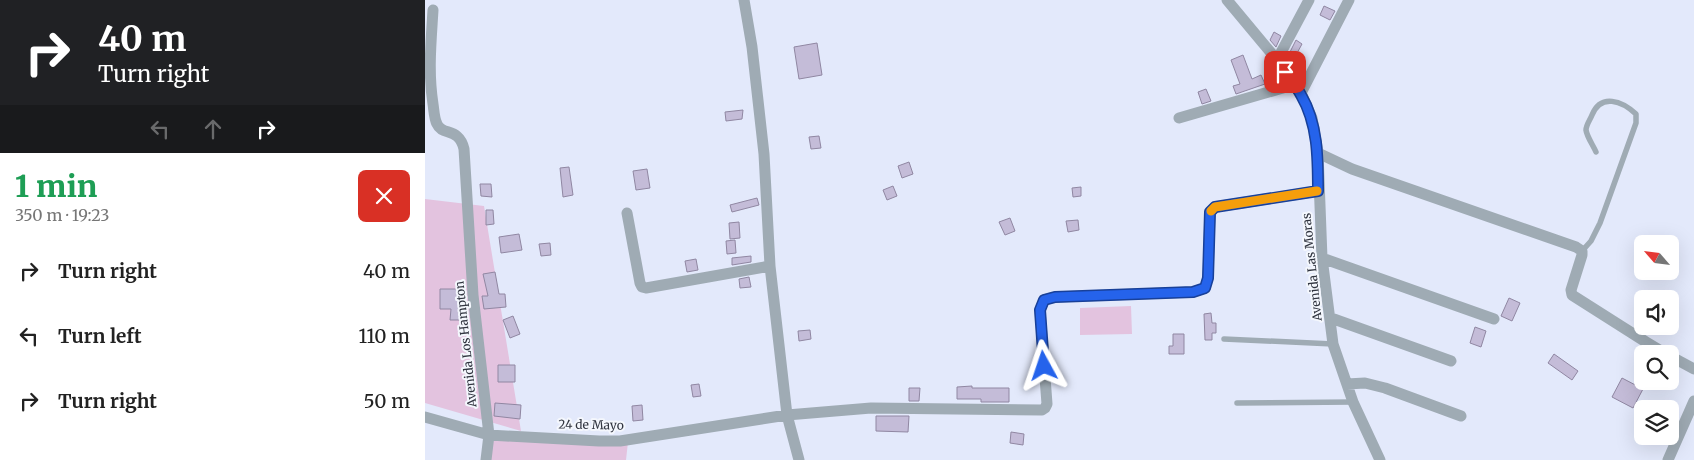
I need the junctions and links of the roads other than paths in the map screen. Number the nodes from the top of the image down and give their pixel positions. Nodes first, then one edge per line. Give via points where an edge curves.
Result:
1 (744, 0) edge
2 (1227, 0) edge
3 (1309, 0) edge
4 (1349, 0) edge
5 (433, 10) dead end
6 (1277, 60) junction
7 (1297, 89) junction
8 (1179, 118) dead end
9 (1596, 152) dead end
10 (1318, 153) junction
11 (1318, 191) junction
12 (627, 213) dead end
13 (1582, 251) junction
14 (1322, 258) junction
15 (770, 266) junction
16 (1331, 318) junction
17 (1494, 319) dead end
18 (1224, 339) dead end
19 (1333, 344) junction
20 (1650, 345) edge
21 (1451, 361) dead end
22 (1679, 361) edge
23 (1694, 369) edge
24 (1347, 384) junction
25 (1694, 401) edge
26 (1353, 402) junction
27 (1237, 403) dead end
28 (787, 416) junction
29 (1461, 416) dead end
30 (425, 417) edge
31 (489, 435) junction
32 (486, 460) edge
33 (799, 460) edge
34 (1379, 460) edge
35 (1668, 460) edge

1 - 15 street via 764,154
2 - 6 street, Avenida Las Moras
3 - 6 street
4 - 7 street
5 - 31 street, Avenida Los Hampton via 430,82 437,124 455,134 463,144 473,294
6 - 7 street, Avenida Las Moras
7 - 8 street
7 - 10 street, Avenida Las Moras via 1312,118
9 - 13 lane via 1586,127 1595,107 1609,100 1631,109 1636,114 1637,123 1600,223
10 - 11 street, Avenida Las Moras
10 - 13 street via 1352,169
11 - 14 street, Avenida Las Moras
11 - 28 street, 24 de Mayo via 1215,207 1210,212 1205,288 1193,292 1044,300 1040,310 1047,404 1042,410 871,408
12 - 15 street via 642,287
13 - 20 street via 1572,295
14 - 16 street, Avenida Las Moras
14 - 17 street
15 - 28 street
16 - 19 street, Avenida Las Moras
16 - 21 street
18 - 19 lane
19 - 24 street, Avenida Las Moras
22 - 23 street
24 - 26 street, Avenida Las Moras
24 - 29 street via 1365,383 1385,388
25 - 35 street
26 - 27 lane
26 - 34 street, Avenida Las Moras
28 - 31 street, 24 de Mayo via 620,441
28 - 33 street
30 - 31 street, 24 de Mayo
31 - 32 street, Avenida Los Hampton

